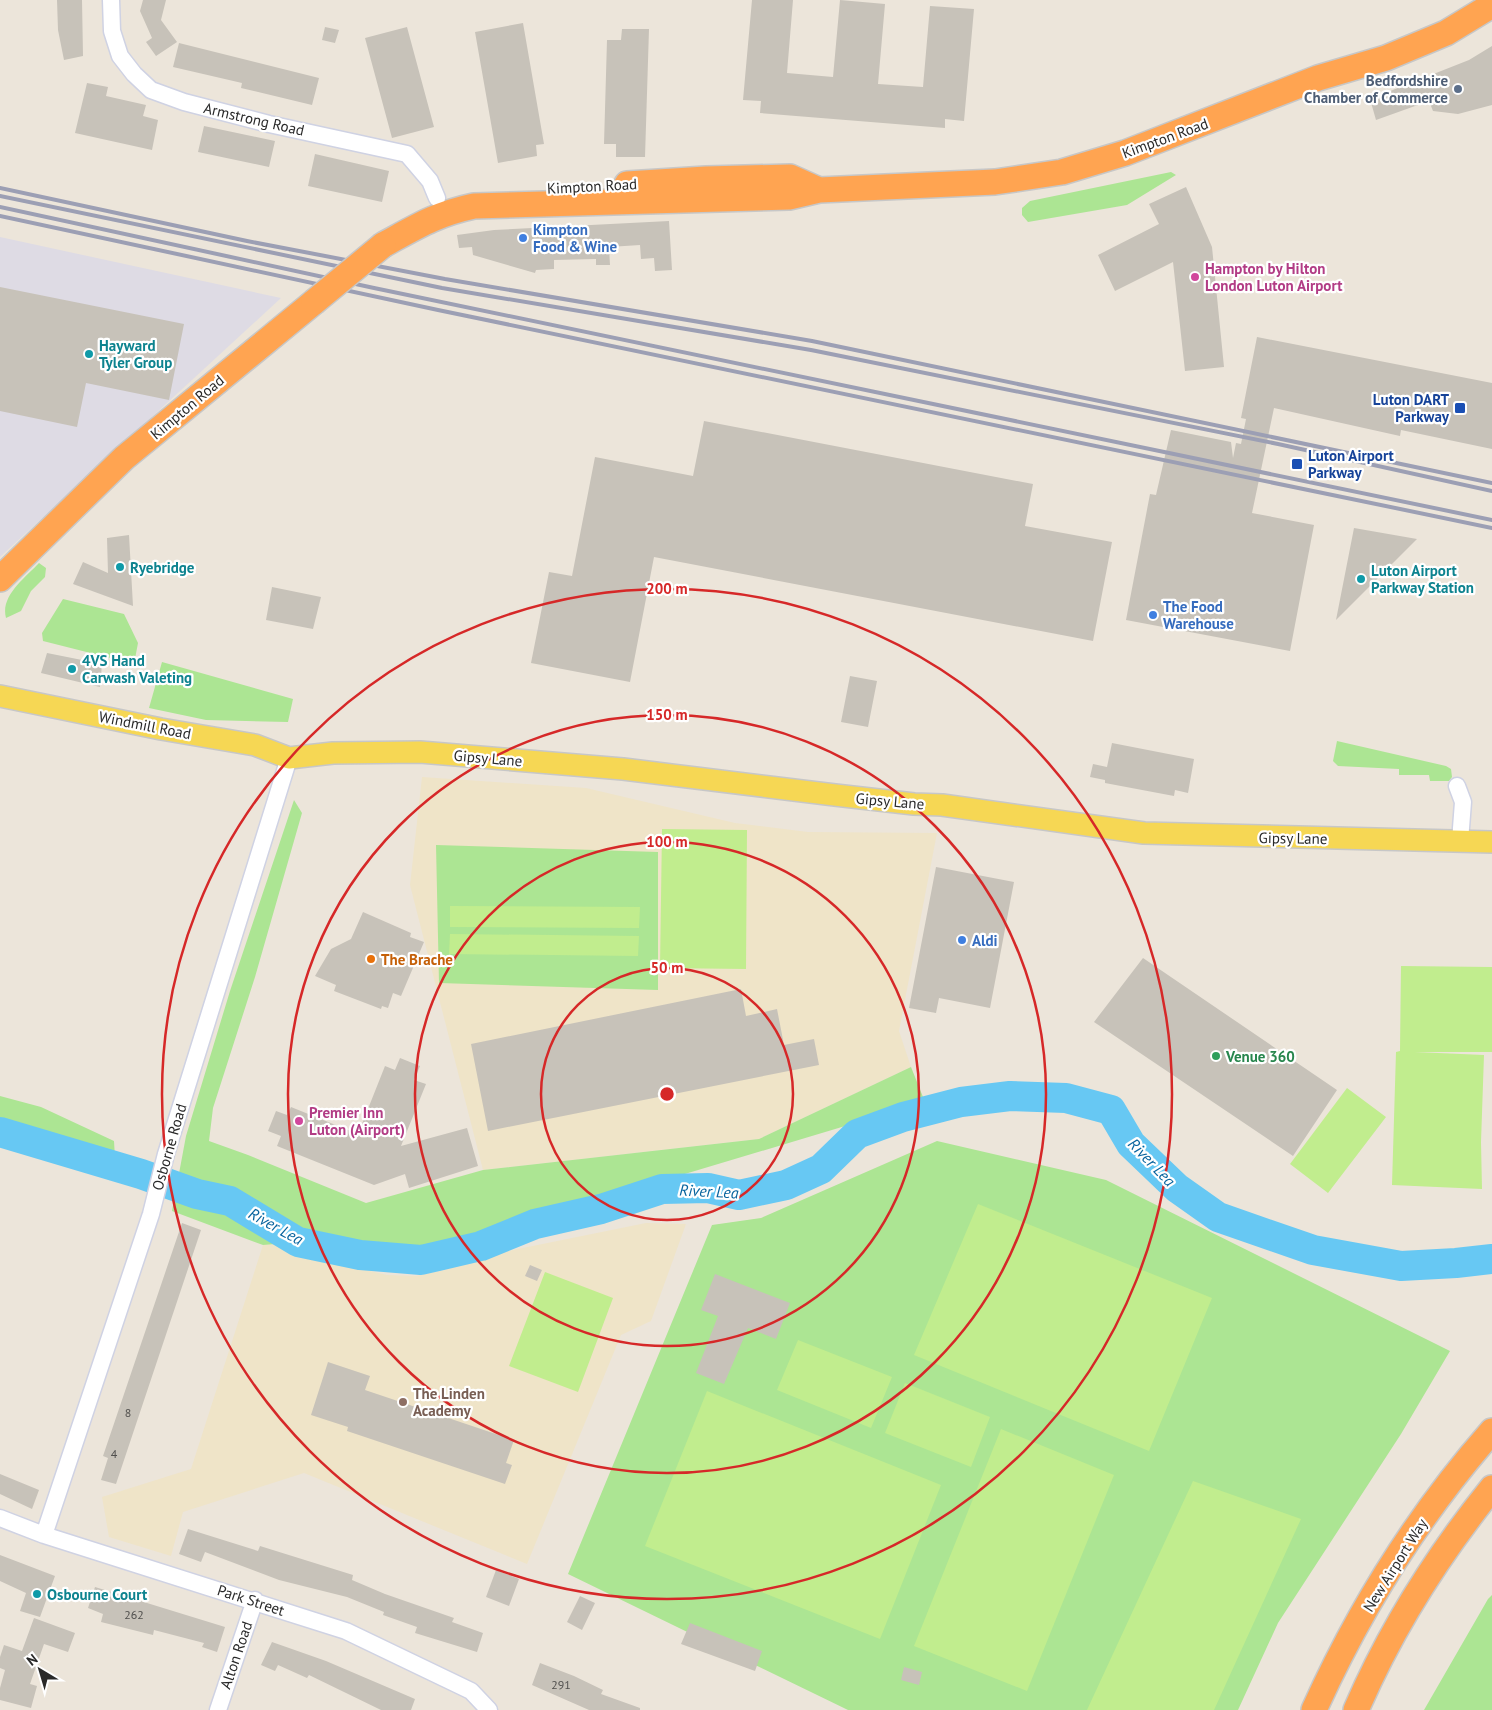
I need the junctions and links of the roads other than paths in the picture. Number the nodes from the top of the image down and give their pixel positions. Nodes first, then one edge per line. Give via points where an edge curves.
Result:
1 (111, 0) edge
2 (1491, 5) edge
3 (819, 190) junction
4 (437, 198) junction
5 (383, 245) junction
6 (0, 579) edge
7 (0, 696) edge
8 (289, 758) junction
9 (1457, 786) dead end
10 (1460, 841) junction
11 (1492, 842) edge
12 (1492, 1431) edge
13 (1492, 1488) edge
14 (0, 1518) edge
15 (44, 1535) junction
16 (254, 1600) junction
17 (218, 1710) edge
18 (489, 1710) edge
19 (1314, 1710) edge
20 (1356, 1710) edge

1 - 4 street, Armstrong Road via 112,31 120,56 152,90 184,102 269,124 407,154 430,181
2 - 3 highway, Kimpton Road via 1446,33 1386,58 1318,78 1125,153 1062,172 995,182
3 - 4 highway, Kimpton Road via 790,178 706,179 472,192
3 - 5 highway, Kimpton Road via 789,197 474,206 424,221
4 - 5 highway, Kimpton Road via 393,226
5 - 6 highway, Kimpton Road, bridge via 124,458
7 - 8 main road, Windmill Road via 161,730 256,745
8 - 10 main road, Gipsy Lane via 333,753 420,752 622,769 864,799 942,805 1144,834
8 - 15 street, Osborne Road via 166,1154 151,1214
9 - 10 street via 1463,802
10 - 11 main road, Gipsy Lane
12 - 19 highway, New Airport Way via 1416,1528 1330,1676
13 - 20 highway via 1417,1594
14 - 15 street, Park Street
15 - 16 street, Park Street
16 - 17 street, Alton Road
16 - 18 street, Park Street via 355,1635 470,1691

